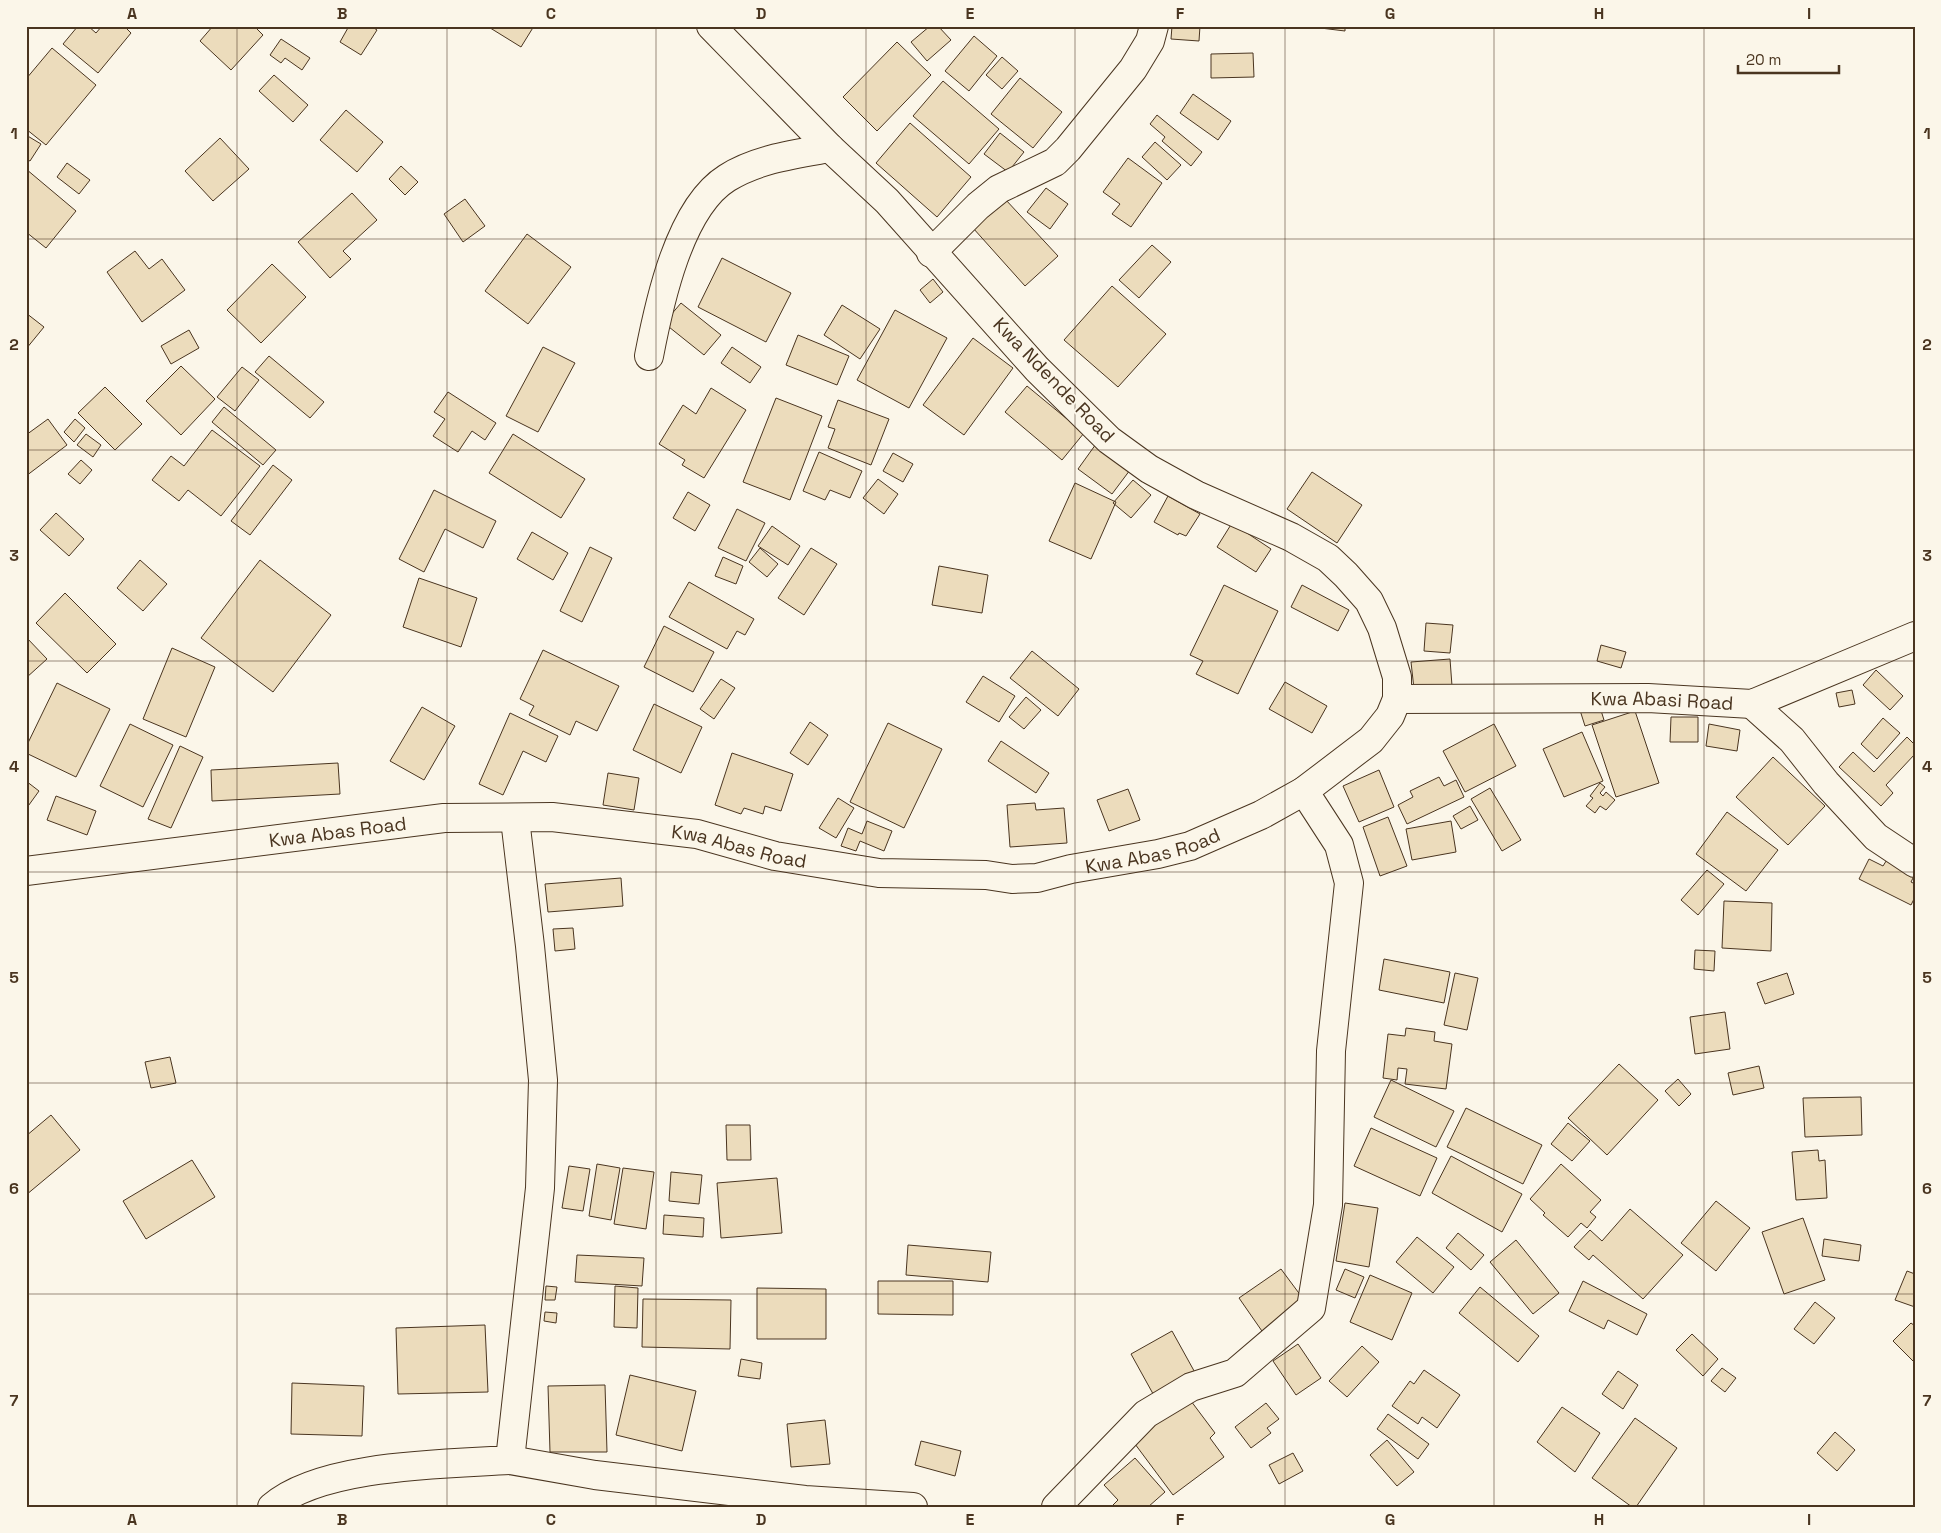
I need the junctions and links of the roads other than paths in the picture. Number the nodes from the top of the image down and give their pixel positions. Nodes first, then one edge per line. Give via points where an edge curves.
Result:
1 (711, 26) edge
2 (1154, 26) edge
3 (830, 148) junction
4 (931, 253) junction
5 (649, 356) dead end
6 (1915, 636) edge
7 (1397, 699) junction
8 (1752, 704) junction
9 (1304, 790) junction
10 (515, 819) junction
11 (1915, 863) edge
12 (26, 871) edge
13 (510, 1460) junction
14 (272, 1507) edge
15 (913, 1507) edge
16 (1056, 1507) edge

1 - 3 street, Kwa Ndende Road
2 - 4 street via 1150,41 1132,69 1068,149 1055,162 1000,189
3 - 4 street, Kwa Ndende Road via 887,201
3 - 5 street via 751,166 727,178 706,196 689,226 662,291
4 - 7 street, Kwa Ndende Road via 1074,407 1109,440 1149,469 1196,495 1291,537 1328,558 1346,575 1369,602 1382,628 1396,677
6 - 8 street, Kwa Abasi Road
7 - 8 street, Kwa Abasi Road via 1648,698
7 - 9 street, Kwa Abas Road via 1390,716 1371,740
8 - 11 street via 1792,740 1826,784 1876,836
9 - 10 street, Kwa Abas Road via 1262,816 1190,846 1021,879 878,872 775,856 697,834 552,818
9 - 16 street via 1339,845 1349,883 1331,1051 1328,1205 1311,1308 1235,1373 1191,1387 1146,1414
10 - 12 street, Kwa Abas Road via 481,816 444,818
10 - 13 street via 543,1080 540,1188
13 - 14 street via 412,1466 345,1476 308,1487
13 - 15 street via 595,1475 805,1500

